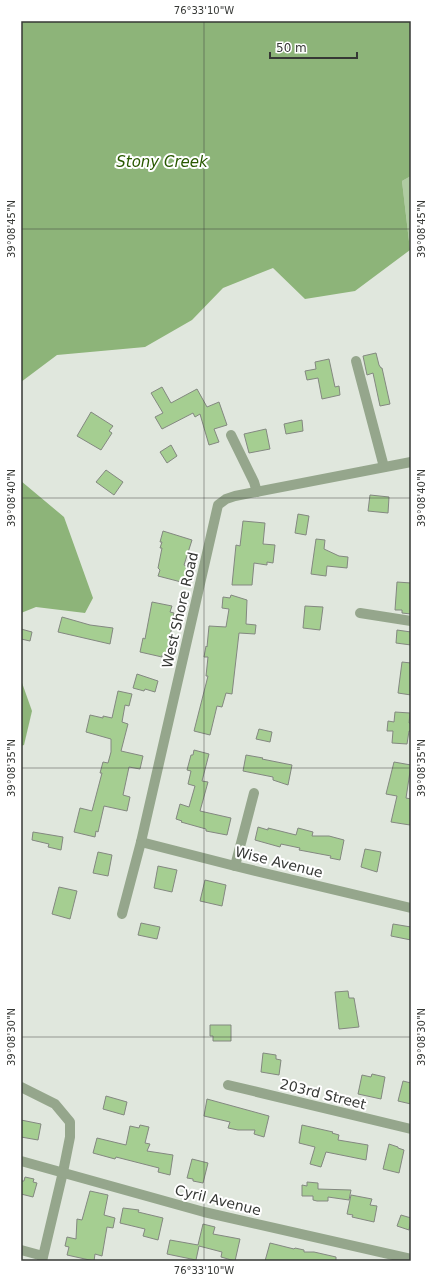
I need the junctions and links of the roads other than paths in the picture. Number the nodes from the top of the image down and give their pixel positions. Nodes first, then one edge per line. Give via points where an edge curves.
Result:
1 (356, 361) dead end
2 (231, 435) dead end
3 (411, 462) edge
4 (384, 467) junction
5 (257, 492) junction
6 (360, 614) dead end
7 (411, 621) edge
8 (254, 793) dead end
9 (141, 842) junction
10 (235, 866) junction
11 (411, 908) edge
12 (122, 914) dead end
13 (228, 1085) dead end
14 (21, 1087) edge
15 (411, 1129) edge
16 (21, 1161) edge
17 (63, 1172) junction
18 (21, 1250) edge
19 (42, 1258) edge
20 (411, 1259) edge

1 - 4 street
2 - 5 street
3 - 4 street, West Shore Road
4 - 5 street, West Shore Road
5 - 9 street, West Shore Road via 230,498 218,505
6 - 7 street
8 - 10 street
9 - 10 street, Wise Avenue
9 - 12 street, West Shore Road
10 - 11 street, Wise Avenue
13 - 15 street, 203rd Street
14 - 17 street via 55,1104 70,1122
16 - 17 street, Cyril Avenue
17 - 19 street
17 - 20 street, Cyril Avenue via 204,1212
18 - 19 street

